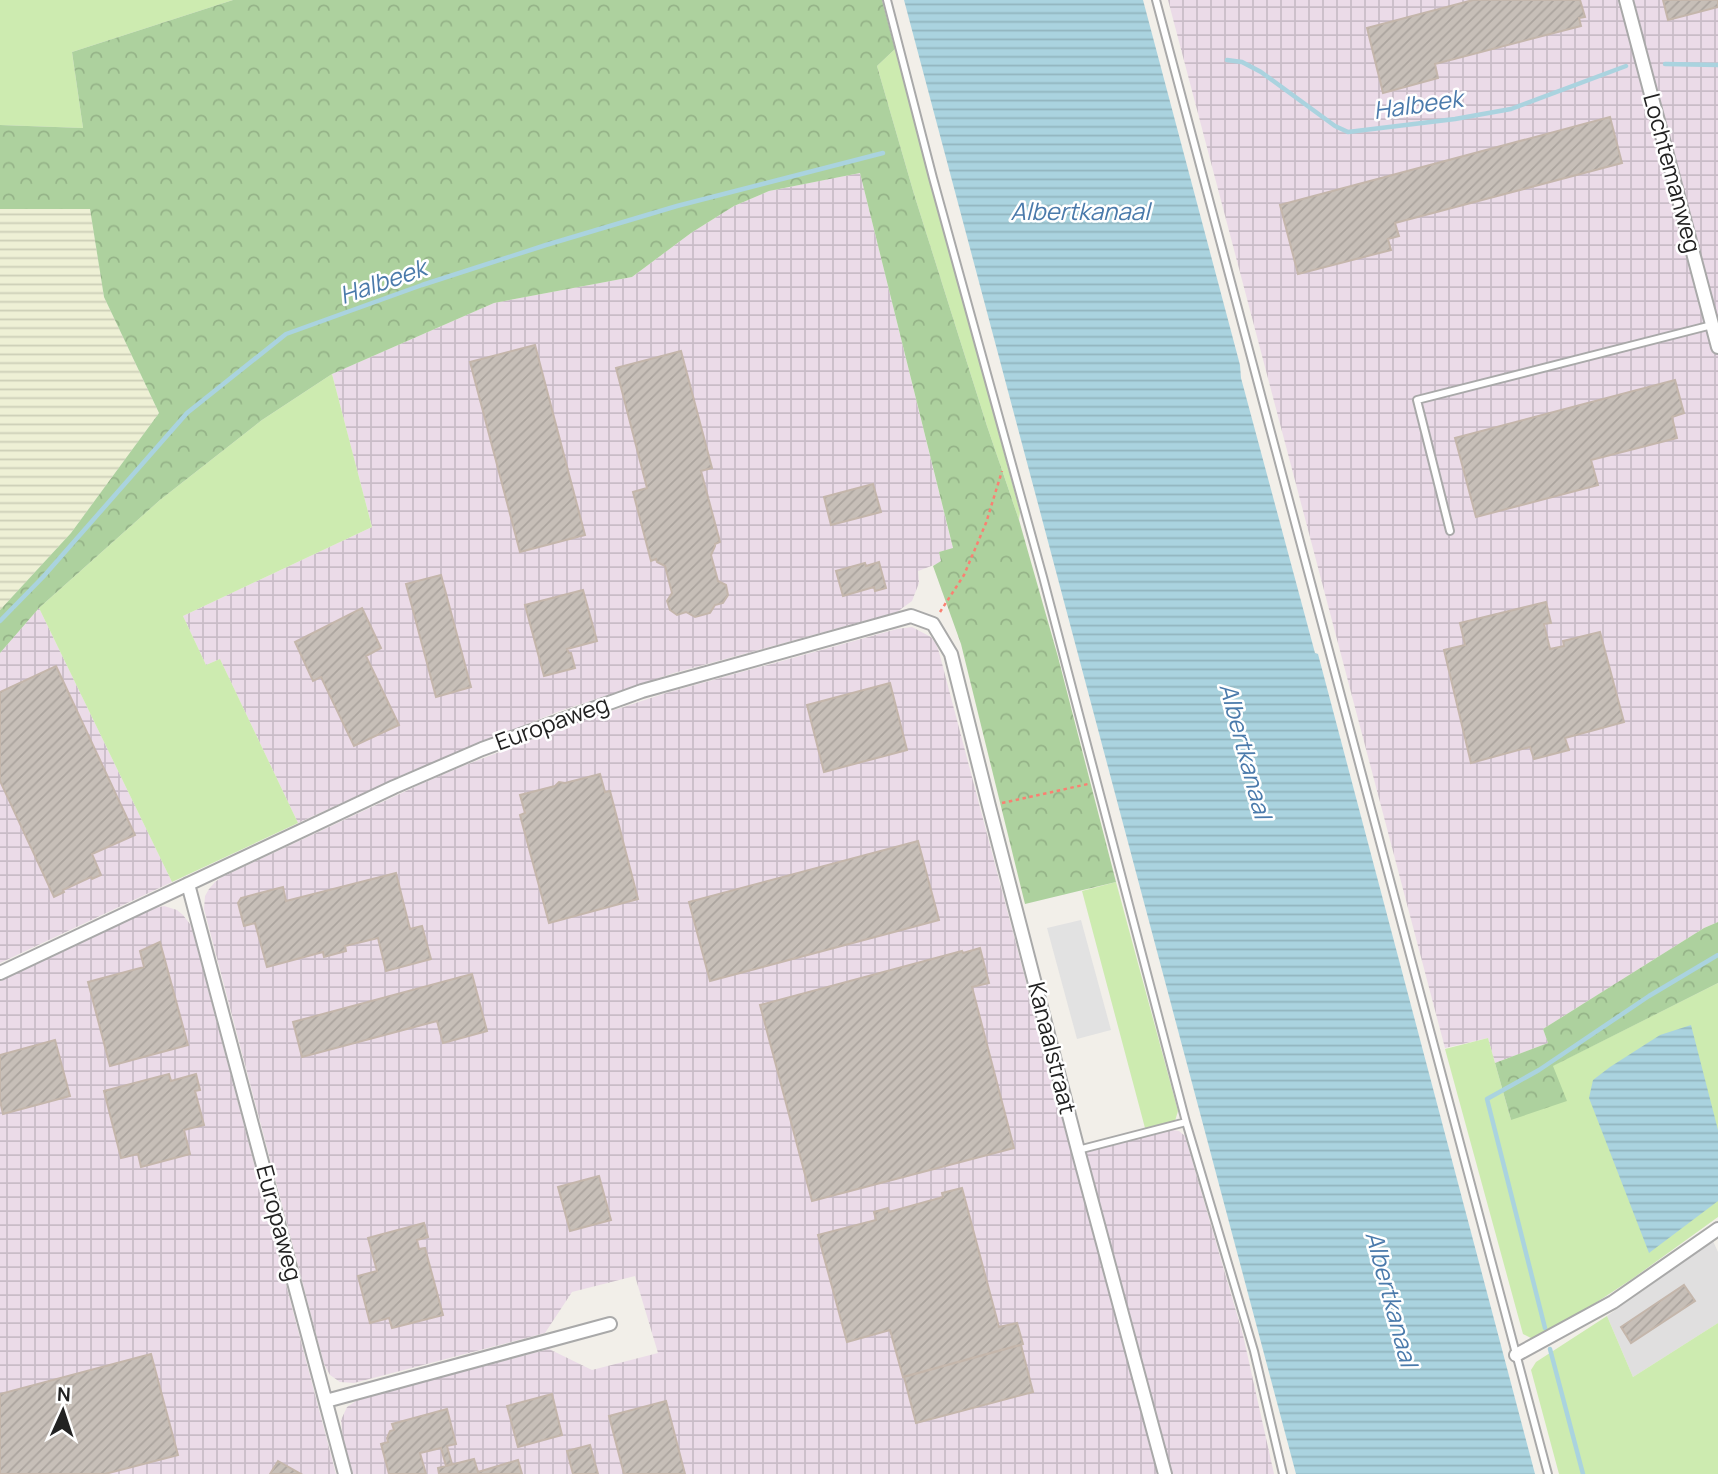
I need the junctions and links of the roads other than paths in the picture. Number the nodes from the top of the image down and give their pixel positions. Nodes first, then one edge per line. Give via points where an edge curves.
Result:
1 (887, 0) edge
2 (1156, 0) edge
3 (1626, 0) edge
4 (1712, 325) junction
5 (1718, 347) edge
6 (1450, 531) dead end
7 (933, 624) joint
8 (188, 884) junction
9 (0, 973) edge
10 (1186, 1122) junction
11 (1078, 1150) junction
12 (1718, 1228) edge
13 (610, 1324) dead end
14 (1516, 1355) junction
15 (326, 1401) junction
16 (345, 1474) edge
17 (1165, 1474) edge
18 (1283, 1474) edge
19 (1548, 1474) edge

1 - 10 lane
2 - 14 lane
3 - 4 street, Lochtemanweg
4 - 5 street, Lochtemanweg
4 - 6 lane via 1416,400
7 - 8 street, Europaweg via 911,616 629,695 406,781
7 - 11 street, Kanaalstraat via 951,654
8 - 9 street, Europaweg
8 - 15 street, Europaweg
10 - 11 lane
10 - 18 lane via 1254,1351
11 - 17 street, Kanaalstraat
12 - 14 street via 1613,1302
13 - 15 street
14 - 19 lane
15 - 16 street, Europaweg

